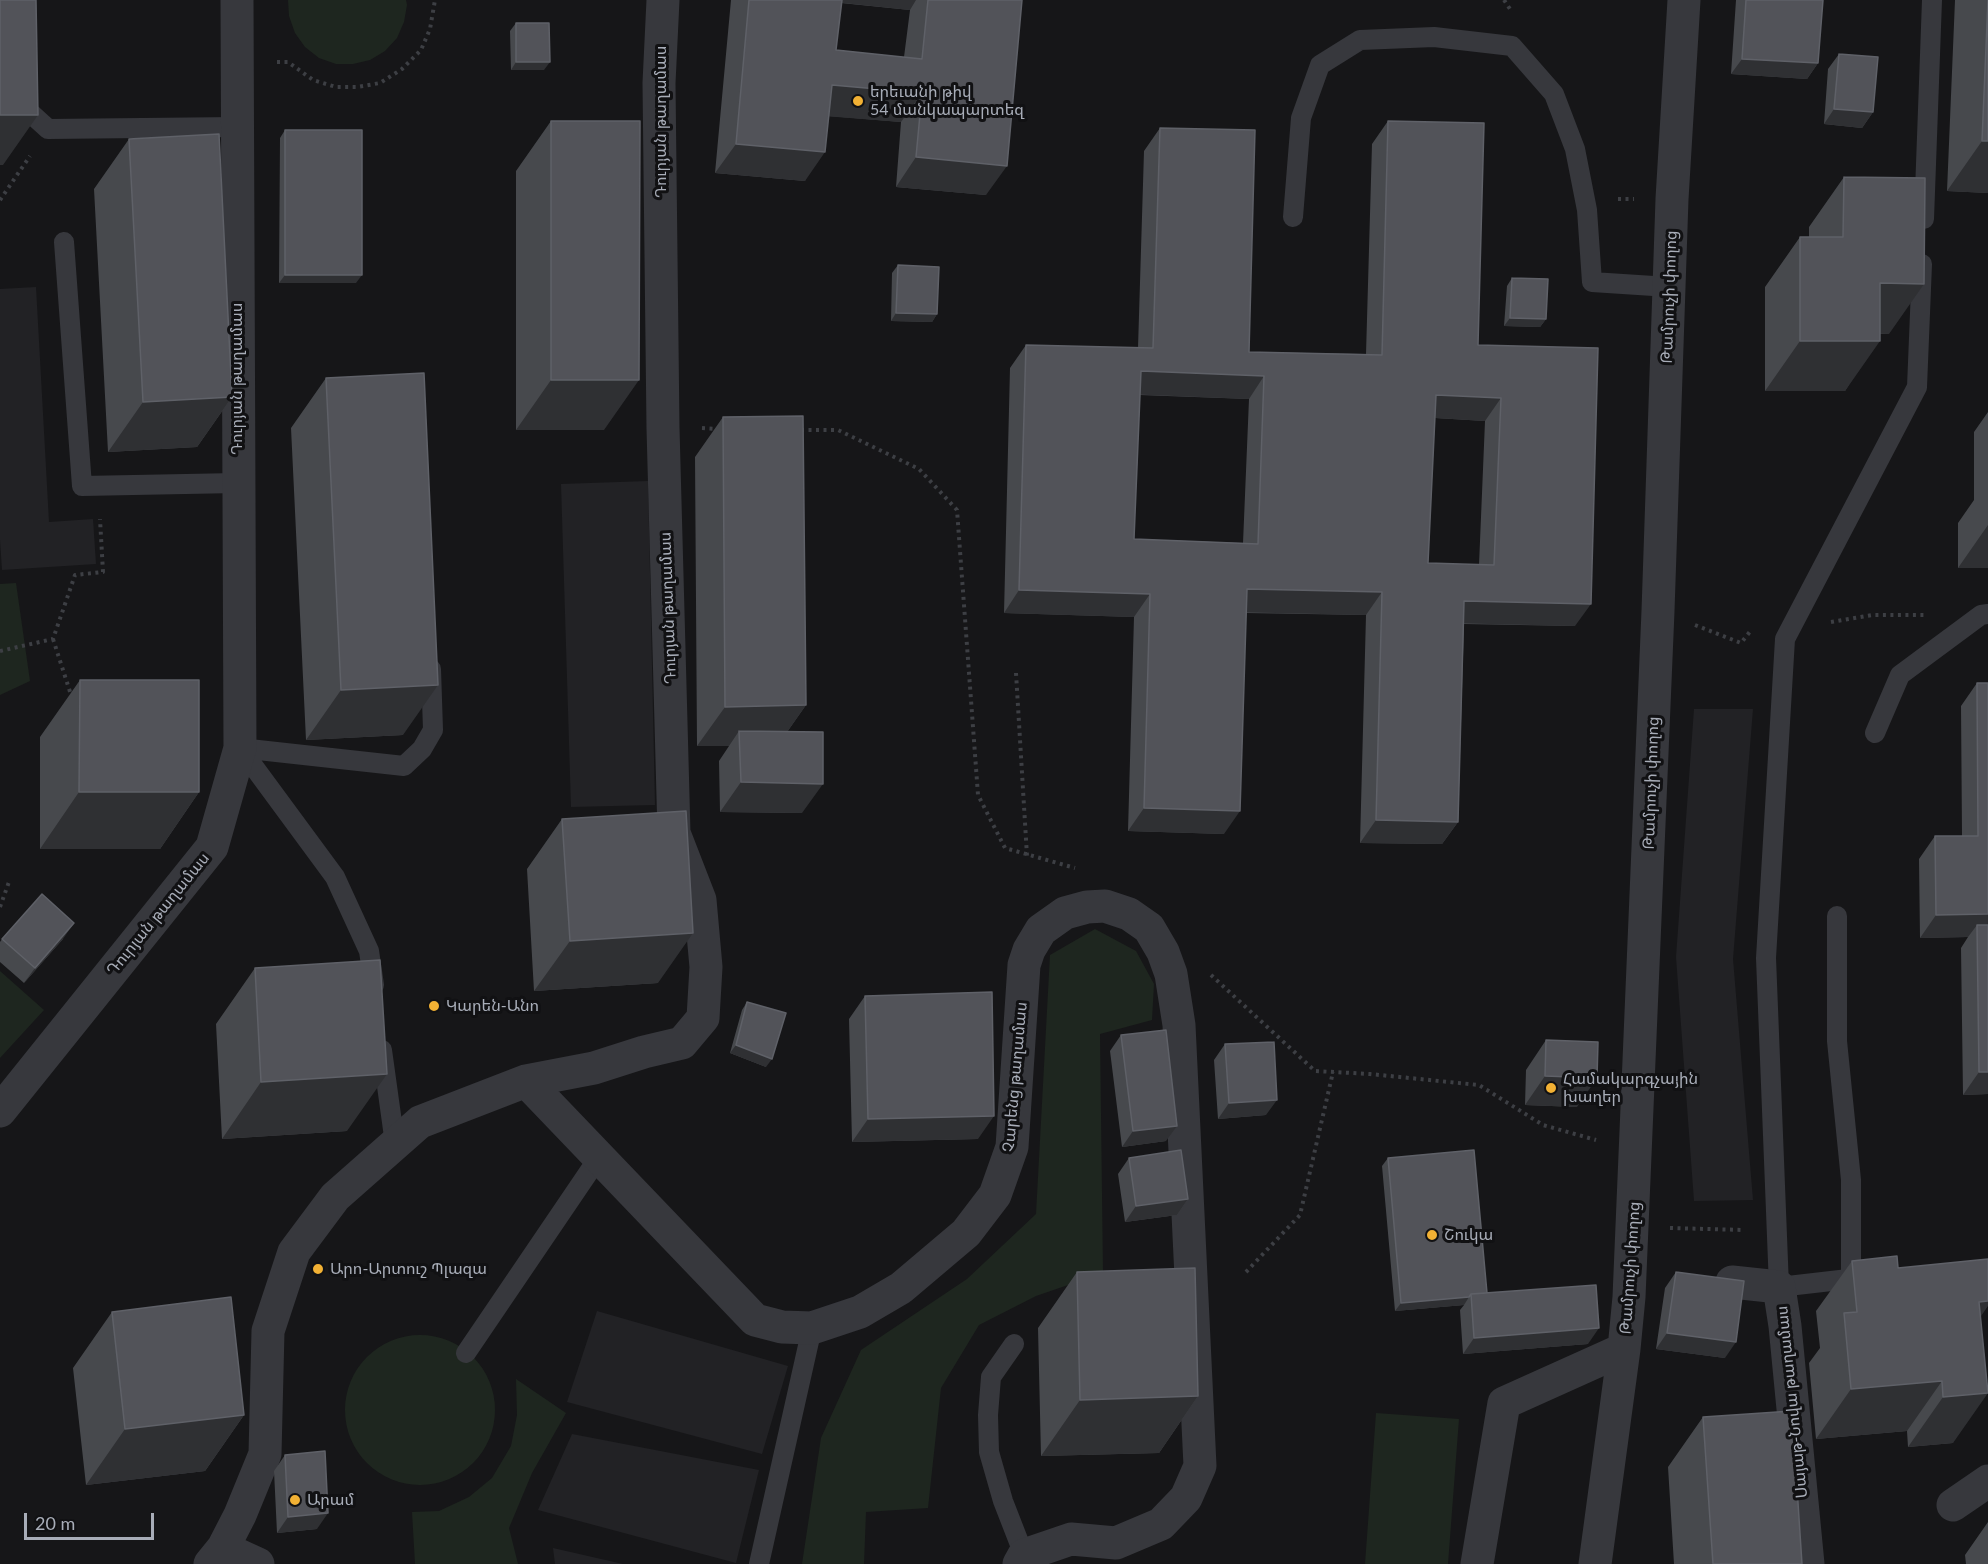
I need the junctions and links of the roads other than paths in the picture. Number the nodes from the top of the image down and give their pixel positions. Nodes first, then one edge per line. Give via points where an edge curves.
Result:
1 (237, 0) edge
2 (663, 0) edge
3 (1683, 0) edge
4 (1932, 0) edge
5 (19, 80) edge
6 (237, 127) junction
7 (1293, 217) dead end
8 (64, 242) dead end
9 (1669, 287) junction
10 (237, 483) junction
11 (1984, 614) edge
12 (430, 651) edge
13 (1875, 733) dead end
14 (240, 748) junction
15 (1837, 916) dead end
16 (376, 1008) edge
17 (380, 1030) edge
18 (526, 1081) junction
19 (0, 1111) edge
20 (395, 1144) junction
21 (599, 1157) junction
22 (1883, 1276) edge
23 (1851, 1277) junction
24 (1732, 1282) edge
25 (1779, 1287) junction
26 (812, 1328) junction
27 (1014, 1344) dead end
28 (1624, 1349) junction
29 (466, 1353) dead end
30 (1988, 1481) edge
31 (1953, 1505) dead end
32 (217, 1556) edge
33 (1021, 1559) edge
34 (258, 1564) edge
35 (759, 1564) edge
36 (1477, 1564) edge
37 (1595, 1564) edge
38 (1808, 1564) edge

1 - 6 street, Դուրյան թաղամաս
2 - 18 street, Դուրյան թաղամաս via 659,83 663,428 674,833 700,900 706,967 702,1018 682,1043 594,1068
3 - 9 street, Թամրուչի փողոց
4 - 25 lane via 1917,387 1785,639 1766,958
5 - 6 lane via 18,91 26,110 48,129
6 - 10 street, Դուրյան թաղամաս
7 - 9 lane via 1301,118 1320,65 1360,40 1434,37 1512,46 1554,94 1575,149 1587,210 1592,282
8 - 10 lane via 82,486
9 - 28 street, Թամրուչի փողոց via 1637,1152
10 - 14 street, Դուրյան թաղամաս
11 - 13 lane via 1900,675
12 - 14 lane via 433,730 422,749 404,766
14 - 16 lane via 335,877 369,951
14 - 19 street, Դուրյան թաղամաս via 212,846
15 - 23 lane via 1837,1041 1851,1180
17 - 20 lane
18 - 20 street via 420,1122
18 - 21 street, Չարենց թաղամաս
20 - 32 street via 336,1197 294,1252 268,1331 265,1454 240,1515
21 - 26 street, Չարենց թաղամաս via 755,1320 782,1327
21 - 29 lane
22 - 23 lane
23 - 25 lane
24 - 25 street, Սայաթ-Նովա թաղամաս
25 - 38 street, Սայաթ-Նովա թաղամաս
26 - 33 street, Չարենց թաղամաս via 860,1312 901,1288 966,1233 995,1196 1012,1147 1024,965 1041,930 1065,913 1105,906 1129,914 1149,928 1171,974 1179,1025 1200,1466 1186,1498 1161,1524 1116,1543 1071,1539
26 - 35 lane
27 - 33 lane via 992,1377 989,1452
28 - 36 street via 1504,1403
28 - 37 street, Թամրուչի փողոց
30 - 31 street
32 - 34 street

